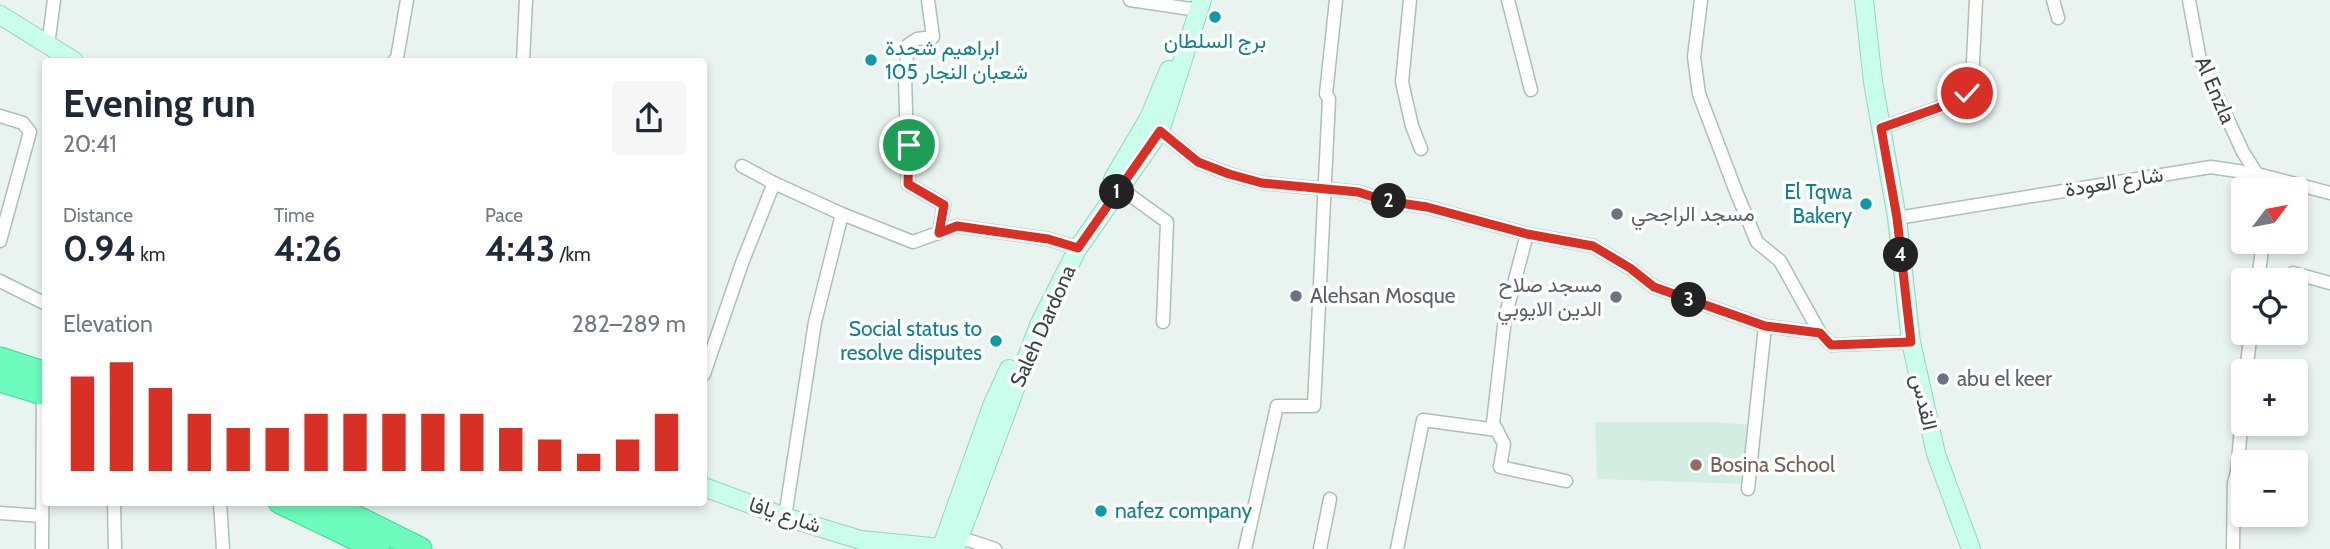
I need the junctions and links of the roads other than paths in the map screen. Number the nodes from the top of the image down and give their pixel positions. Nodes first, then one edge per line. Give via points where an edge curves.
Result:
1 (54, 0) edge
2 (407, 0) edge
3 (526, 0) edge
4 (928, 0) edge
5 (1130, 0) edge
6 (1336, 0) edge
7 (1410, 0) edge
8 (1508, 0) edge
9 (1701, 0) edge
10 (1864, 0) edge
11 (1976, 0) edge
12 (2053, 0) edge
13 (2189, 0) edge
14 (1195, 5) edge
15 (0, 15) edge
16 (2058, 18) dead end
17 (48, 45) junction
18 (69, 58) edge
19 (397, 58) edge
20 (523, 58) edge
21 (1531, 90) dead end
22 (0, 116) edge
23 (1881, 128) junction
24 (1160, 131) junction
25 (1421, 149) dead end
26 (742, 166) dead end
27 (2257, 174) junction
28 (2261, 177) edge
29 (774, 183) junction
30 (1120, 188) junction
31 (1325, 188) junction
32 (2308, 190) edge
33 (2330, 193) edge
34 (842, 214) junction
35 (1897, 218) junction
36 (939, 233) junction
37 (1527, 234) junction
38 (0, 241) edge
39 (1073, 247) junction
40 (2308, 277) edge
41 (0, 281) edge
42 (2330, 283) edge
43 (42, 302) edge
44 (1163, 322) dead end
45 (1765, 326) junction
46 (1820, 333) junction
47 (1911, 342) junction
48 (0, 359) edge
49 (707, 365) edge
50 (0, 380) edge
51 (42, 385) edge
52 (42, 387) edge
53 (1497, 430) junction
54 (2240, 436) edge
55 (1566, 481) dead end
56 (42, 484) edge
57 (707, 488) edge
58 (1748, 488) dead end
59 (1330, 499) dead end
60 (114, 506) edge
61 (220, 506) edge
62 (287, 506) edge
63 (334, 506) edge
64 (0, 513) edge
65 (41, 516) junction
66 (785, 517) junction
67 (345, 541) edge
68 (950, 546) edge
69 (42, 549) edge
70 (116, 549) edge
71 (223, 549) edge
72 (377, 549) edge
73 (420, 549) edge
74 (995, 549) edge
75 (1245, 549) edge
76 (1320, 549) edge
77 (1397, 549) edge
78 (1971, 549) edge
79 (2233, 549) edge

1 - 17 street
2 - 19 street
3 - 20 street
4 - 36 street via 933,37 908,45 908,184 944,205
5 - 14 street
6 - 31 street via 1326,94
7 - 25 street via 1402,82
8 - 21 street
9 - 46 street via 1694,57 1699,94 1758,242 1780,261
10 - 23 street, القدس
11 - 23 street via 1972,82 1967,93
12 - 16 street
13 - 27 street, Al Enzla via 2200,60
14 - 24 street, Saleh Dardona
14 - 39 street, Saleh Dardona via 1149,118
15 - 17 street
17 - 18 street
22 - 38 street via 23,123 30,132
23 - 35 street, القدس
24 - 30 street, Saleh Dardona
24 - 31 street via 1198,162 1229,174 1262,183
26 - 29 street
27 - 28 street, شارع العودة
27 - 35 street, شارع العودة via 2211,167
29 - 34 street
29 - 49 street
30 - 39 street, Saleh Dardona
30 - 44 street via 1167,222
31 - 37 street via 1427,207
31 - 75 street via 1314,406 1278,407
32 - 33 street, شارع العودة
34 - 36 street via 913,242
34 - 66 street via 815,322
35 - 47 street, القدس
36 - 39 street via 957,226
37 - 45 street via 1593,246 1654,287
37 - 53 street via 1505,318 1493,423
39 - 68 street, Saleh Dardona
40 - 42 street
41 - 43 street
45 - 46 street
45 - 58 street
46 - 47 street via 1831,345
47 - 78 street, القدس via 1936,454
48 - 51 highway
50 - 52 highway
53 - 55 street via 1504,444 1500,467
53 - 77 street via 1423,420
54 - 79 street
56 - 65 street
57 - 66 street, شارع يافا
59 - 76 street
60 - 70 street
61 - 71 street
62 - 67 highway
63 - 73 highway
64 - 65 street
65 - 69 street
66 - 68 street, شارع يافا via 861,540
67 - 72 highway
68 - 74 street

